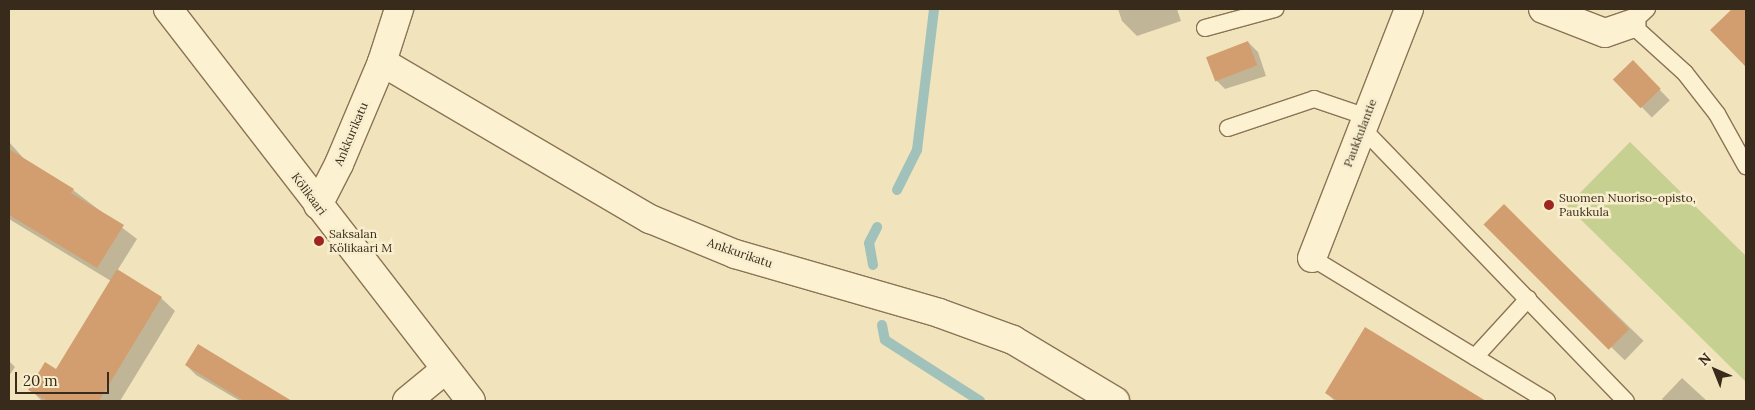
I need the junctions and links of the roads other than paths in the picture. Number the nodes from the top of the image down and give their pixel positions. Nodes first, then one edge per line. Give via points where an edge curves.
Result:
1 (168, 9) edge
2 (399, 9) edge
3 (1275, 9) edge
4 (1409, 9) edge
5 (1543, 9) edge
6 (1639, 16) edge
7 (1205, 28) dead end
8 (382, 62) junction
9 (1365, 122) junction
10 (1228, 128) dead end
11 (1746, 166) edge
12 (318, 205) junction
13 (1312, 258) joint
14 (1528, 299) junction
15 (1475, 357) junction
16 (446, 369) junction
17 (407, 401) edge
18 (470, 401) edge
19 (1115, 401) edge
20 (1547, 401) edge
21 (1626, 401) edge

1 - 12 street, Kölikaari
2 - 8 street, Ankkurikatu
3 - 7 lane
4 - 9 street, Paukkulantie
5 - 6 street via 1605,33
6 - 11 lane via 1717,114
8 - 12 street, Ankkurikatu
8 - 19 street, Ankkurikatu via 650,219 735,254 939,313 1013,340
9 - 10 lane via 1314,99
9 - 13 street, Paukkulantie
9 - 14 lane
12 - 16 street, Kölikaari
13 - 15 lane
14 - 15 lane
14 - 21 lane
15 - 20 lane
16 - 17 street
16 - 18 street, Kölikaari

